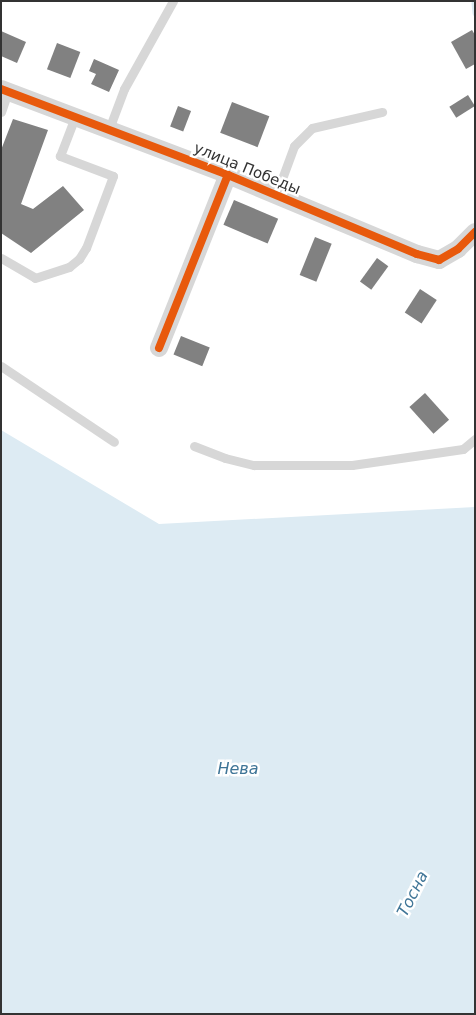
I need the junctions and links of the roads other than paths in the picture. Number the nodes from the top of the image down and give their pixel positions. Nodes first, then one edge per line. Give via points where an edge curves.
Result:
1 (173, 1) edge
2 (5, 90) edge
3 (1, 112) edge
4 (382, 112) dead end
5 (75, 117) junction
6 (108, 129) junction
7 (228, 175) junction
8 (276, 195) junction
9 (475, 232) edge
10 (1, 258) edge
11 (159, 348) dead end
12 (1, 366) edge
13 (475, 439) edge
14 (114, 442) dead end
15 (194, 446) dead end

1 - 6 lane via 124,89
2 - 3 lane
2 - 5 street, улица Победы
4 - 8 lane via 312,128 294,146
5 - 6 street, улица Победы
5 - 10 lane via 60,156 113,176 86,248 69,267 35,278
6 - 7 street, улица Победы
7 - 8 street, улица Победы
7 - 11 street
8 - 9 street, улица Победы via 417,254 439,260 458,249
12 - 14 lane
13 - 15 lane via 464,449 352,465 254,465

